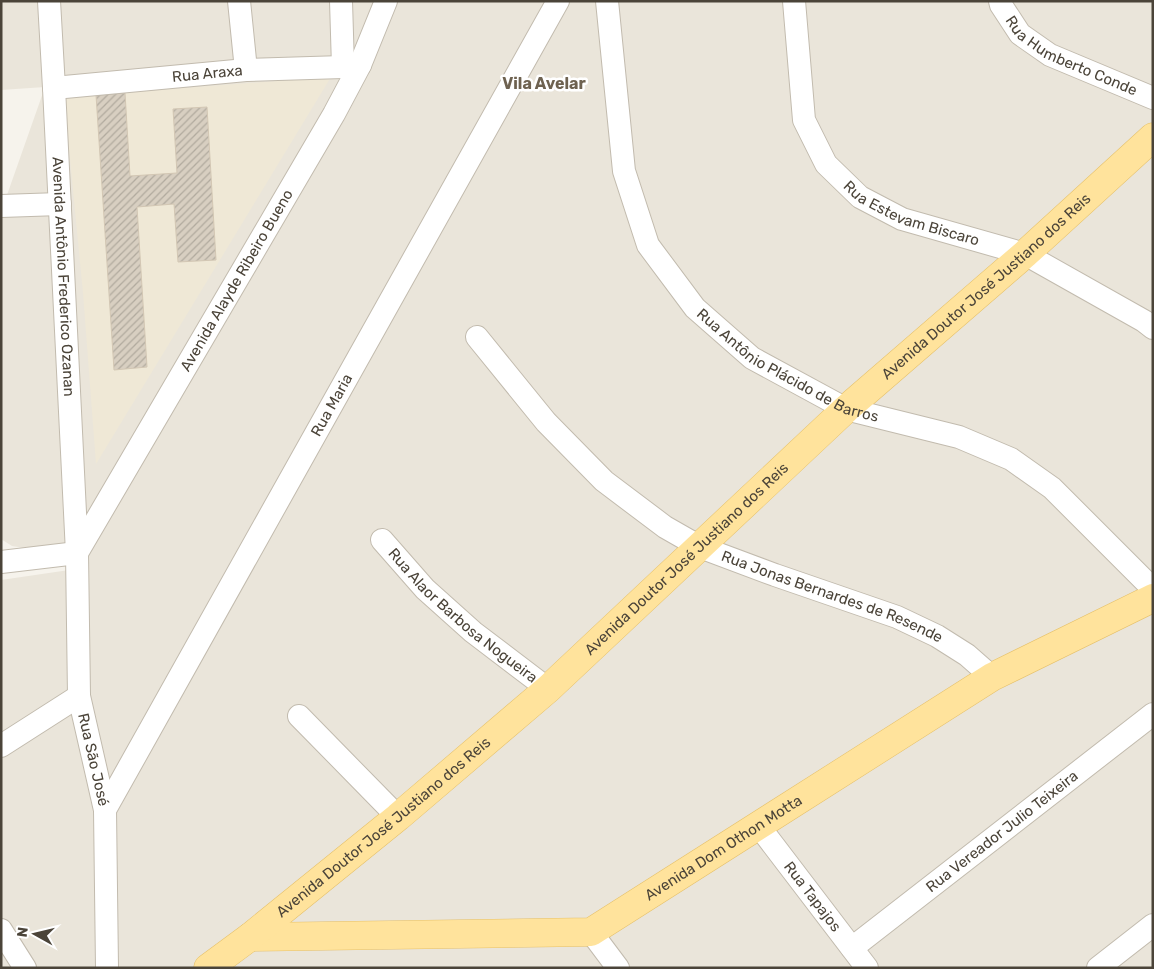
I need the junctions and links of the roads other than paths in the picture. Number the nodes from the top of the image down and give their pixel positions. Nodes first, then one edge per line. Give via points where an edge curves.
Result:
1 (49, 1) edge
2 (239, 1) edge
3 (341, 1) edge
4 (386, 1) edge
5 (558, 1) edge
6 (607, 1) edge
7 (794, 1) edge
8 (1000, 1) edge
9 (352, 66) junction
10 (246, 70) junction
11 (54, 88) junction
12 (1153, 98) edge
13 (1153, 137) edge
14 (60, 204) junction
15 (1, 206) edge
16 (1025, 254) junction
17 (1153, 328) edge
18 (477, 337) dead end
19 (846, 409) junction
20 (382, 540) dead end
21 (700, 547) junction
22 (77, 553) junction
23 (1, 562) edge
24 (1153, 589) edge
25 (1153, 598) edge
26 (992, 677) junction
27 (548, 689) junction
28 (79, 696) junction
29 (299, 716) dead end
30 (1150, 722) edge
31 (1, 746) edge
32 (105, 810) junction
33 (398, 817) junction
34 (758, 825) junction
35 (1153, 925) edge
36 (1, 930) edge
37 (591, 932) junction
38 (250, 937) junction
39 (852, 948) junction
40 (25, 968) edge
41 (107, 968) edge
42 (208, 968) edge
43 (618, 968) edge
44 (867, 968) edge
45 (1098, 968) edge

1 - 11 street, Avenida Antônio Frederico Ozanan
2 - 10 street
3 - 9 street
4 - 9 street, Avenida Alayde Ribeiro Bueno
5 - 32 street, Rua Maria
6 - 19 street, Rua Antônio Plácido de Barros via 624,171 648,245 694,308 752,358
7 - 16 street, Rua Estevam Biscaro via 804,120 826,164 860,197 902,219
8 - 12 street, Rua Humberto Conde via 1020,34 1050,55
9 - 10 street, Rua Araxa
9 - 22 street, Avenida Alayde Ribeiro Bueno via 334,114
10 - 11 street, Rua Araxa
11 - 14 street, Avenida Antônio Frederico Ozanan
13 - 16 main road, Avenida Doutor José Justiano dos Reis
14 - 15 street
14 - 22 street, Avenida Antônio Frederico Ozanan
16 - 17 street, Rua Estevam Biscaro
16 - 19 main road, Avenida Doutor José Justiano dos Reis
18 - 21 street, Rua Jonas Bernardes de Resende via 546,422 604,481 665,527
19 - 21 main road, Avenida Doutor José Justiano dos Reis
19 - 24 street, Rua Antônio Plácido de Barros via 959,437 1011,459 1052,488
20 - 27 street, Rua Alaor Barbosa Nogueira via 425,589 473,632
21 - 26 street, Rua Jonas Bernardes de Resende via 897,617 937,636 967,655
21 - 27 main road, Avenida Doutor José Justiano dos Reis
22 - 23 street
22 - 28 street, Rua São José
25 - 26 main road, Avenida Dom Othon Motta
26 - 34 main road, Avenida Dom Othon Motta
27 - 33 main road, Avenida Doutor José Justiano dos Reis
28 - 31 street
28 - 32 street, Rua São José
29 - 33 street
30 - 39 street, Rua Vereador Julio Teixeira
32 - 41 street, Rua São José
33 - 38 main road, Avenida Doutor José Justiano dos Reis
34 - 37 main road, Avenida Dom Othon Motta
34 - 39 street, Rua Tapajos
35 - 45 street
36 - 40 street
37 - 38 main road
37 - 43 street
38 - 42 main road, Avenida Doutor José Justiano dos Reis
39 - 44 street, Rua Tapajos

